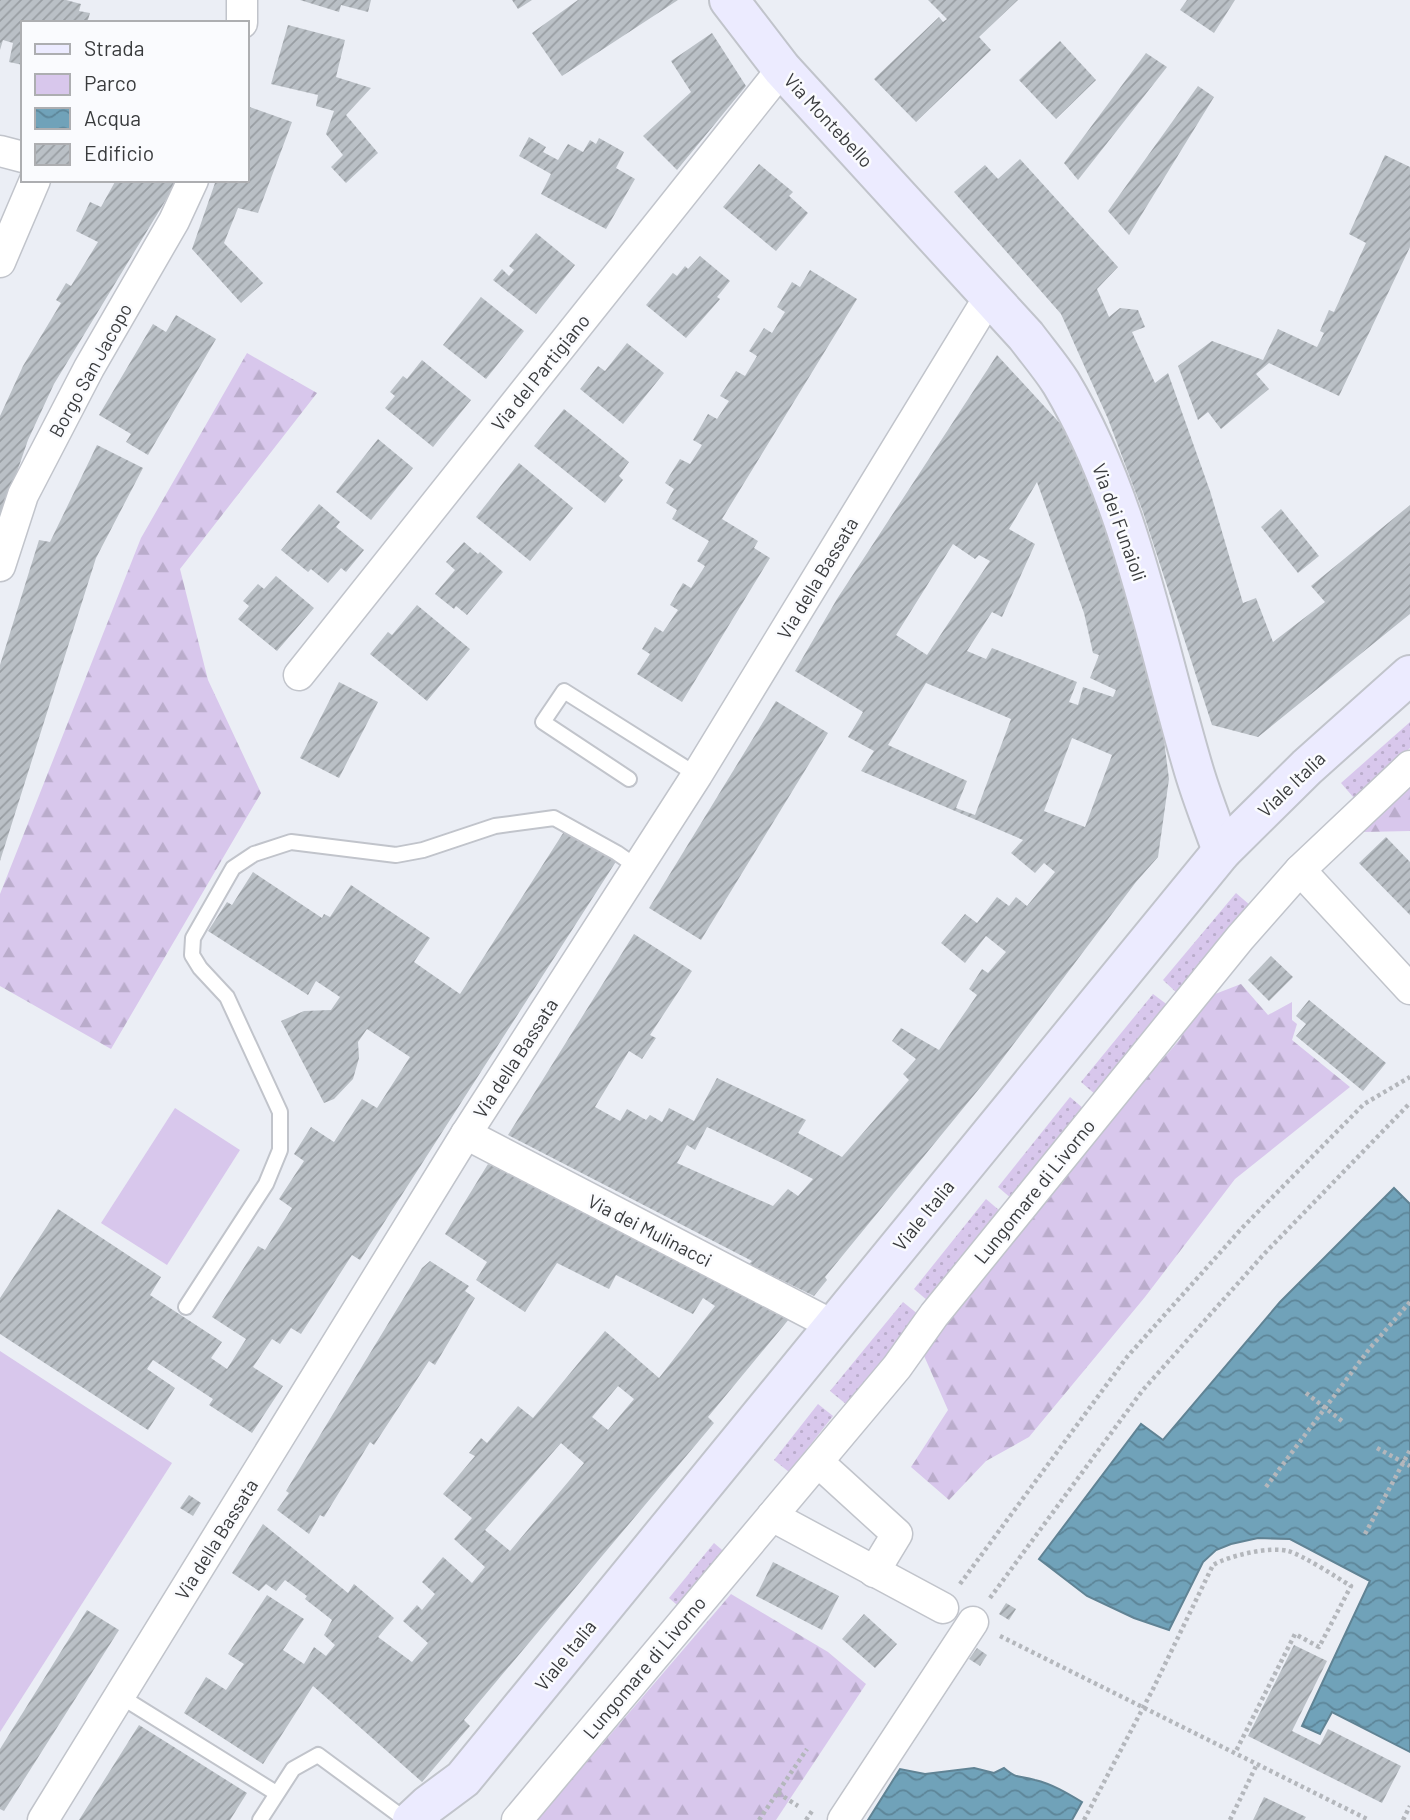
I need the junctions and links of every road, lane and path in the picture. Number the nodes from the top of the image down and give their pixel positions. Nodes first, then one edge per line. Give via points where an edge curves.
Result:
1 (242, 0) edge
2 (729, 0) edge
3 (242, 21) edge
4 (782, 69) junction
5 (0, 151) edge
6 (21, 156) edge
7 (34, 182) edge
8 (191, 182) edge
9 (934, 237) joint
10 (0, 262) edge
11 (989, 297) junction
12 (0, 566) edge
13 (299, 675) dead end
14 (1410, 675) edge
15 (1410, 766) edge
16 (697, 775) junction
17 (629, 779) dead end
18 (1222, 851) junction
19 (637, 867) junction
20 (1300, 870) junction
21 (1410, 989) edge
22 (1410, 1077) edge
23 (1410, 1103) edge
24 (466, 1133) junction
25 (1410, 1302) edge
26 (187, 1307) dead end
27 (834, 1326) junction
28 (1306, 1393) dead end
29 (1324, 1408) junction
30 (1342, 1421) dead end
31 (1377, 1448) dead end
32 (1410, 1450) edge
33 (818, 1462) junction
34 (1403, 1463) junction
35 (1410, 1466) edge
36 (1266, 1487) dead end
37 (772, 1516) junction
38 (1365, 1534) dead end
39 (980, 1557) dead end
40 (874, 1572) junction
41 (943, 1608) dead end
42 (973, 1622) junction
43 (120, 1696) junction
44 (1144, 1708) junction
45 (807, 1749) dead end
46 (1235, 1753) junction
47 (1257, 1764) junction
48 (463, 1779) junction
49 (276, 1793) junction
50 (778, 1793) junction
51 (798, 1806) dead end
52 (1410, 1806) edge
53 (43, 1820) edge
54 (260, 1820) edge
55 (406, 1820) edge
56 (412, 1820) edge
57 (446, 1820) edge
58 (517, 1820) edge
59 (759, 1820) edge
60 (843, 1820) edge
61 (1084, 1820) edge
62 (1230, 1820) edge
63 (1369, 1820) edge
64 (1403, 1820) edge

1 - 3 street
2 - 4 main road, Via Montebello
4 - 9 main road, Via Montebello
4 - 13 street, Via del Partigiano
5 - 6 street
7 - 10 street
8 - 12 street, Borgo San Jacopo via 23,495
9 - 11 main road, Via dei Funaioli
11 - 16 street, Via della Bassata
11 - 18 main road, Via dei Funaioli via 1060,381 1083,423 1122,516 1194,772
14 - 18 main road, Viale Italia
15 - 20 street, Lungomare di Livorno
16 - 17 lane via 564,691 543,722
16 - 19 street, Via della Bassata
18 - 27 main road, Viale Italia
19 - 24 street, Via della Bassata
19 - 26 lane via 554,818 495,825 396,855 291,842 254,854 233,868 192,938 192,955 227,997 280,1112 280,1150 266,1184
20 - 21 street
20 - 33 street, Lungomare di Livorno via 1176,1015
22 - 39 path via 1364,1104 1127,1357
23 - 42 path via 1264,1254 1142,1391
24 - 27 street, Via dei Mulinacci
24 - 43 street, Via della Bassata
25 - 29 path
27 - 48 main road, Viale Italia
28 - 29 path
29 - 30 path
29 - 36 path
31 - 34 path
32 - 34 path
33 - 37 street, Lungomare di Livorno
33 - 40 street via 897,1534
34 - 35 path
34 - 38 path
37 - 40 street
37 - 58 street, Lungomare di Livorno
40 - 41 street
42 - 44 path
42 - 60 street
43 - 49 lane
43 - 53 street, Via della Bassata
44 - 46 path
44 - 46 path via 1213,1565 1249,1553 1287,1550 1351,1586 1319,1647 1295,1634
44 - 61 path
45 - 50 path
46 - 47 path
47 - 62 path
47 - 63 path
48 - 56 main road, Viale Italia
48 - 57 main road, Viale Italia
49 - 54 lane
49 - 55 lane via 293,1769 318,1755
50 - 51 path
50 - 59 path
52 - 64 path

